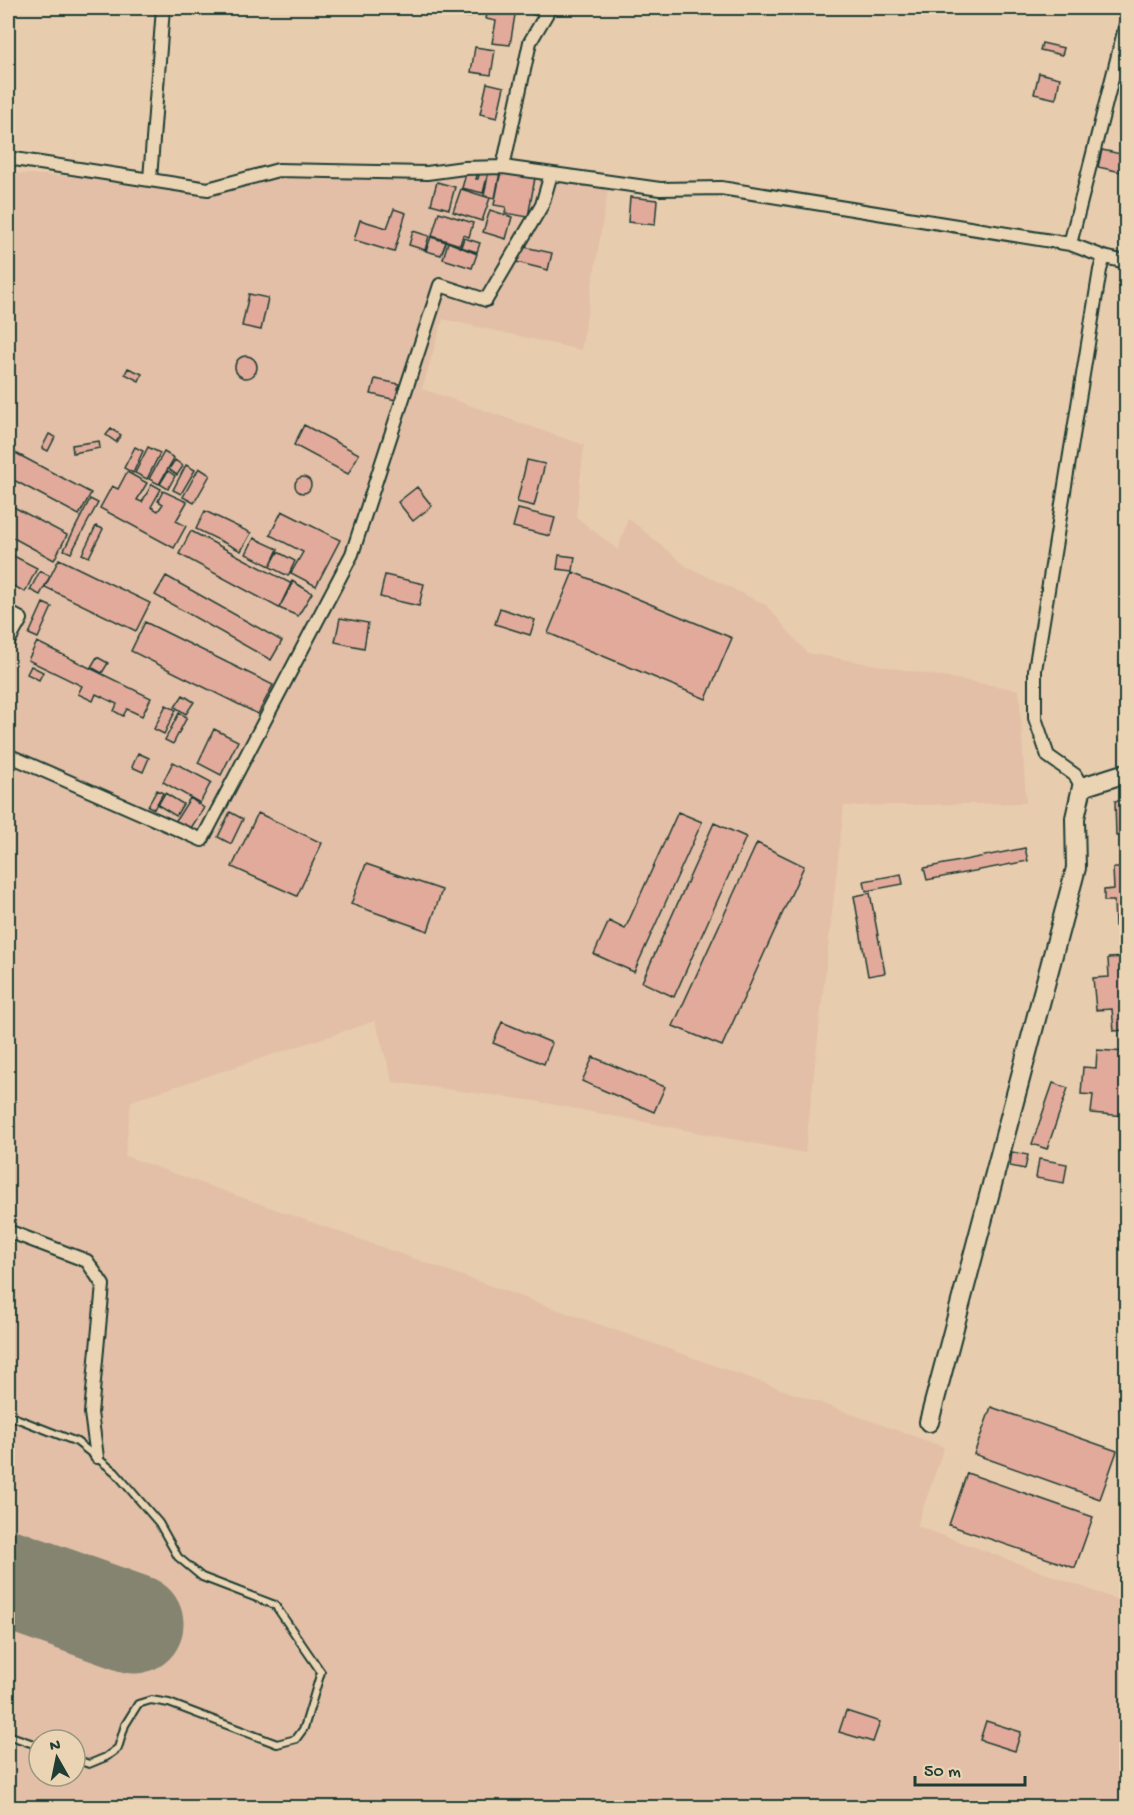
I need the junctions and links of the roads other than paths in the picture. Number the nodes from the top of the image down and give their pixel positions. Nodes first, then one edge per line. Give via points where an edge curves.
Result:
1 (163, 8) edge
2 (536, 8) edge
3 (550, 9) edge
4 (1126, 24) edge
5 (8, 158) edge
6 (503, 167) junction
7 (551, 174) junction
8 (150, 179) junction
9 (1070, 244) junction
10 (1104, 257) junction
11 (1126, 262) edge
12 (8, 612) edge
13 (8, 642) edge
14 (8, 755) edge
15 (1126, 773) edge
16 (1082, 787) junction
17 (8, 1231) edge
18 (8, 1415) edge
19 (929, 1422) dead end
20 (97, 1457) junction
21 (8, 1735) edge
22 (27, 1742) edge
23 (87, 1763) edge

1 - 8 street
2 - 3 street
3 - 6 street via 530,42
4 - 9 street
5 - 8 street
6 - 7 street
6 - 8 street via 427,173 278,170 208,189
7 - 9 street via 660,189 721,189
7 - 14 street via 542,205 486,300 440,285 352,554 202,840
9 - 10 street
10 - 11 street
10 - 16 street via 1035,670 1035,718 1048,756 1075,775
12 - 13 street via 21,619
15 - 16 street
16 - 19 street via 1076,818 1076,868
17 - 20 street via 87,1261 103,1285 91,1413
18 - 20 lane via 77,1442
20 - 23 lane via 159,1523 178,1557 202,1577 276,1605 321,1672 304,1728 296,1739 276,1744 170,1703 151,1700 138,1704 125,1725 118,1748
21 - 22 lane

